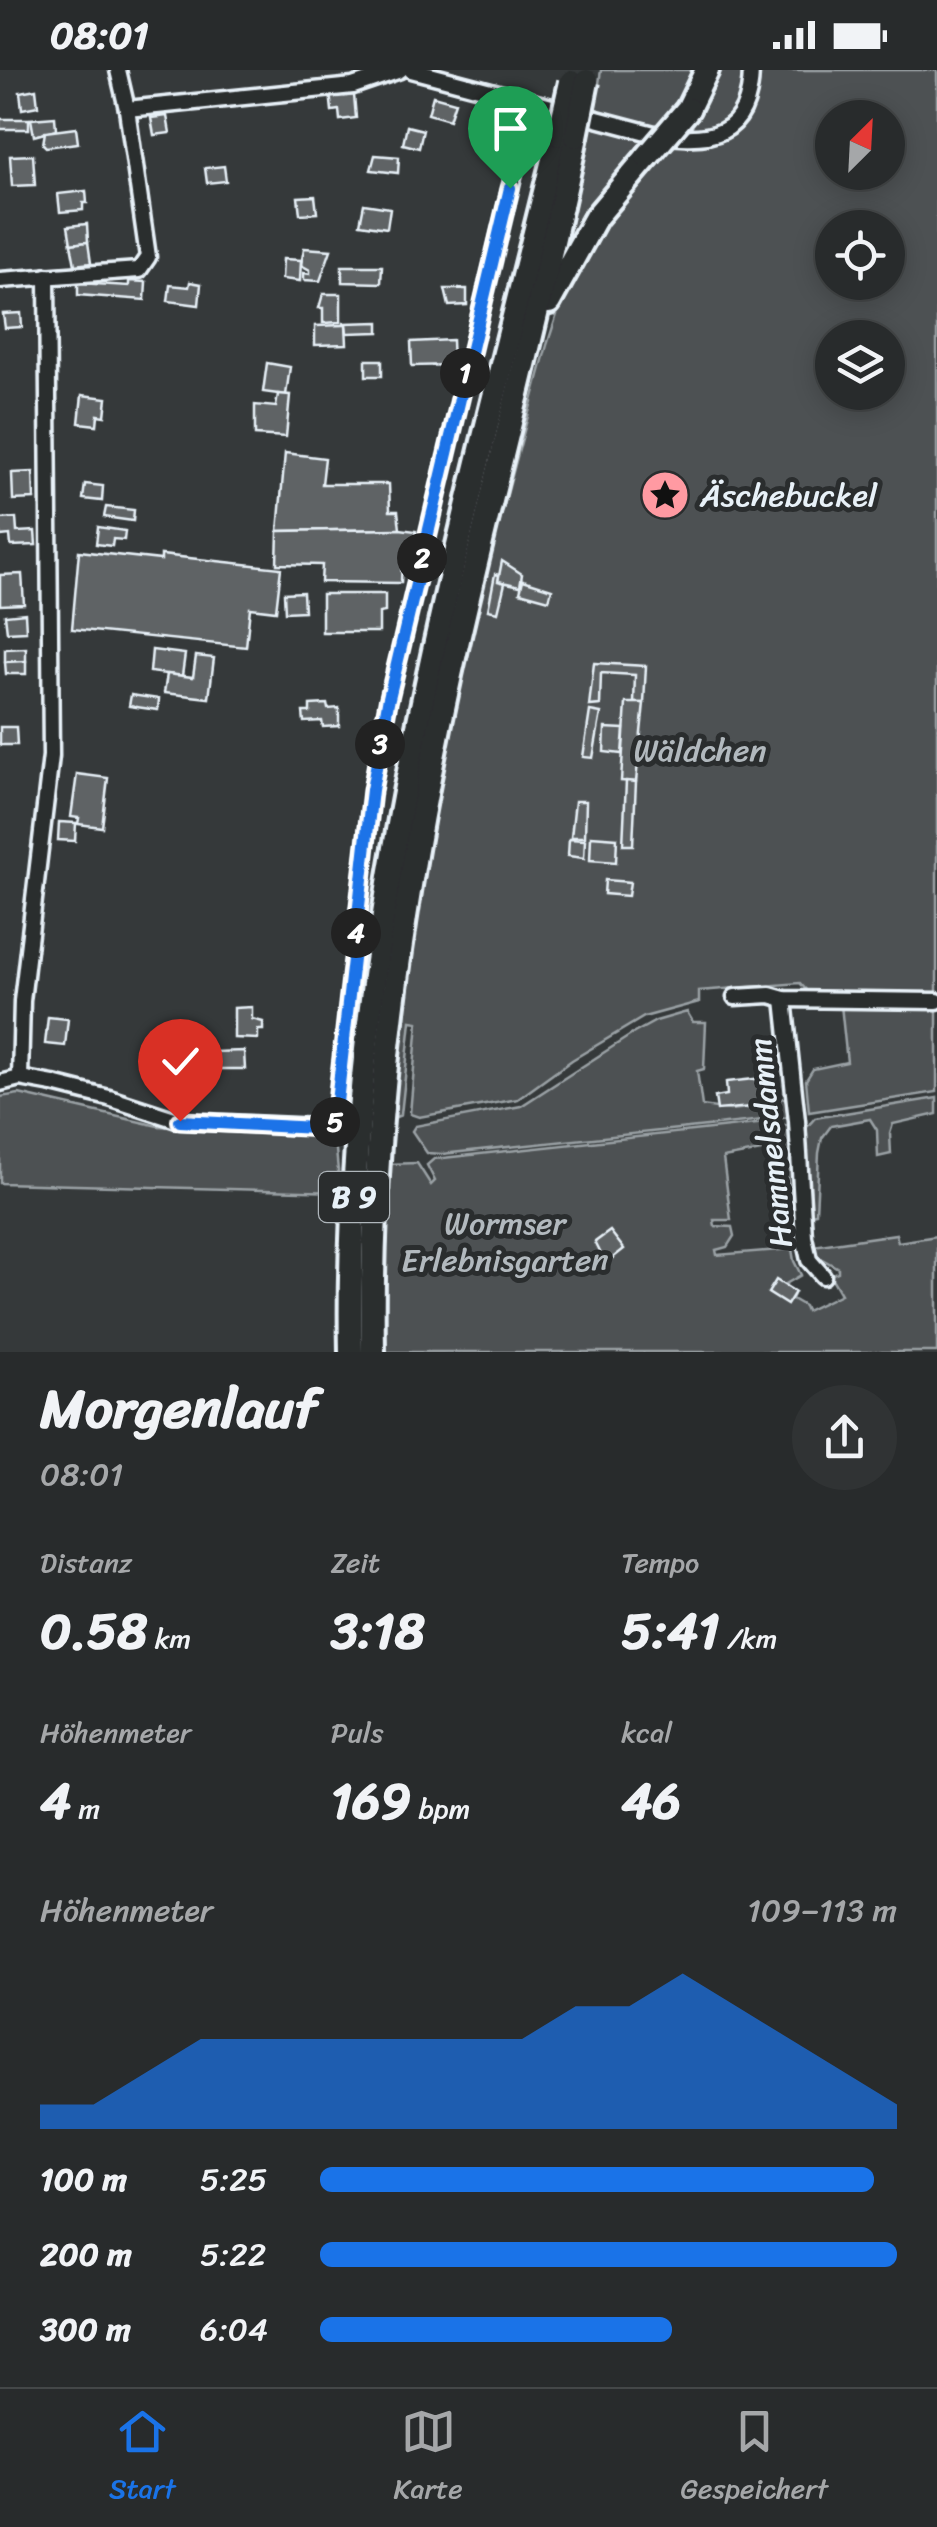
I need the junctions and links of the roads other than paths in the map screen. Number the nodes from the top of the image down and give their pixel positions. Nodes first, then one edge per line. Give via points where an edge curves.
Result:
1 (118, 70) edge
2 (400, 70) edge
3 (411, 70) edge
4 (706, 70) edge
5 (752, 70) edge
6 (578, 74) edge
7 (531, 101) junction
8 (127, 109) junction
9 (567, 136) junction
10 (47, 276) junction
11 (0, 280) edge
12 (535, 327) junction
13 (735, 996) dead end
14 (784, 999) junction
15 (937, 1001) edge
16 (20, 1078) junction
17 (0, 1083) edge
18 (823, 1276) dead end
19 (351, 1352) edge
20 (373, 1352) edge

1 - 8 street
2 - 8 street via 353,86
3 - 7 street
4 - 12 highway, B 9, bridge via 688,109 596,217
5 - 7 street via 736,120 701,139 654,134
6 - 9 highway, bridge
7 - 16 street via 388,702 372,790 338,1129 180,1121
8 - 10 street via 145,264 140,270
9 - 12 highway
9 - 19 highway, B 9 via 443,608 396,843 360,1098
10 - 11 street
10 - 16 street via 51,756 22,1001
12 - 20 highway, B 9 via 450,674 404,930 382,1094
13 - 14 street, Hammelsdamm
14 - 15 street, Hammelsdamm
14 - 18 street, Hammelsdamm via 804,1238 809,1260
16 - 17 street

